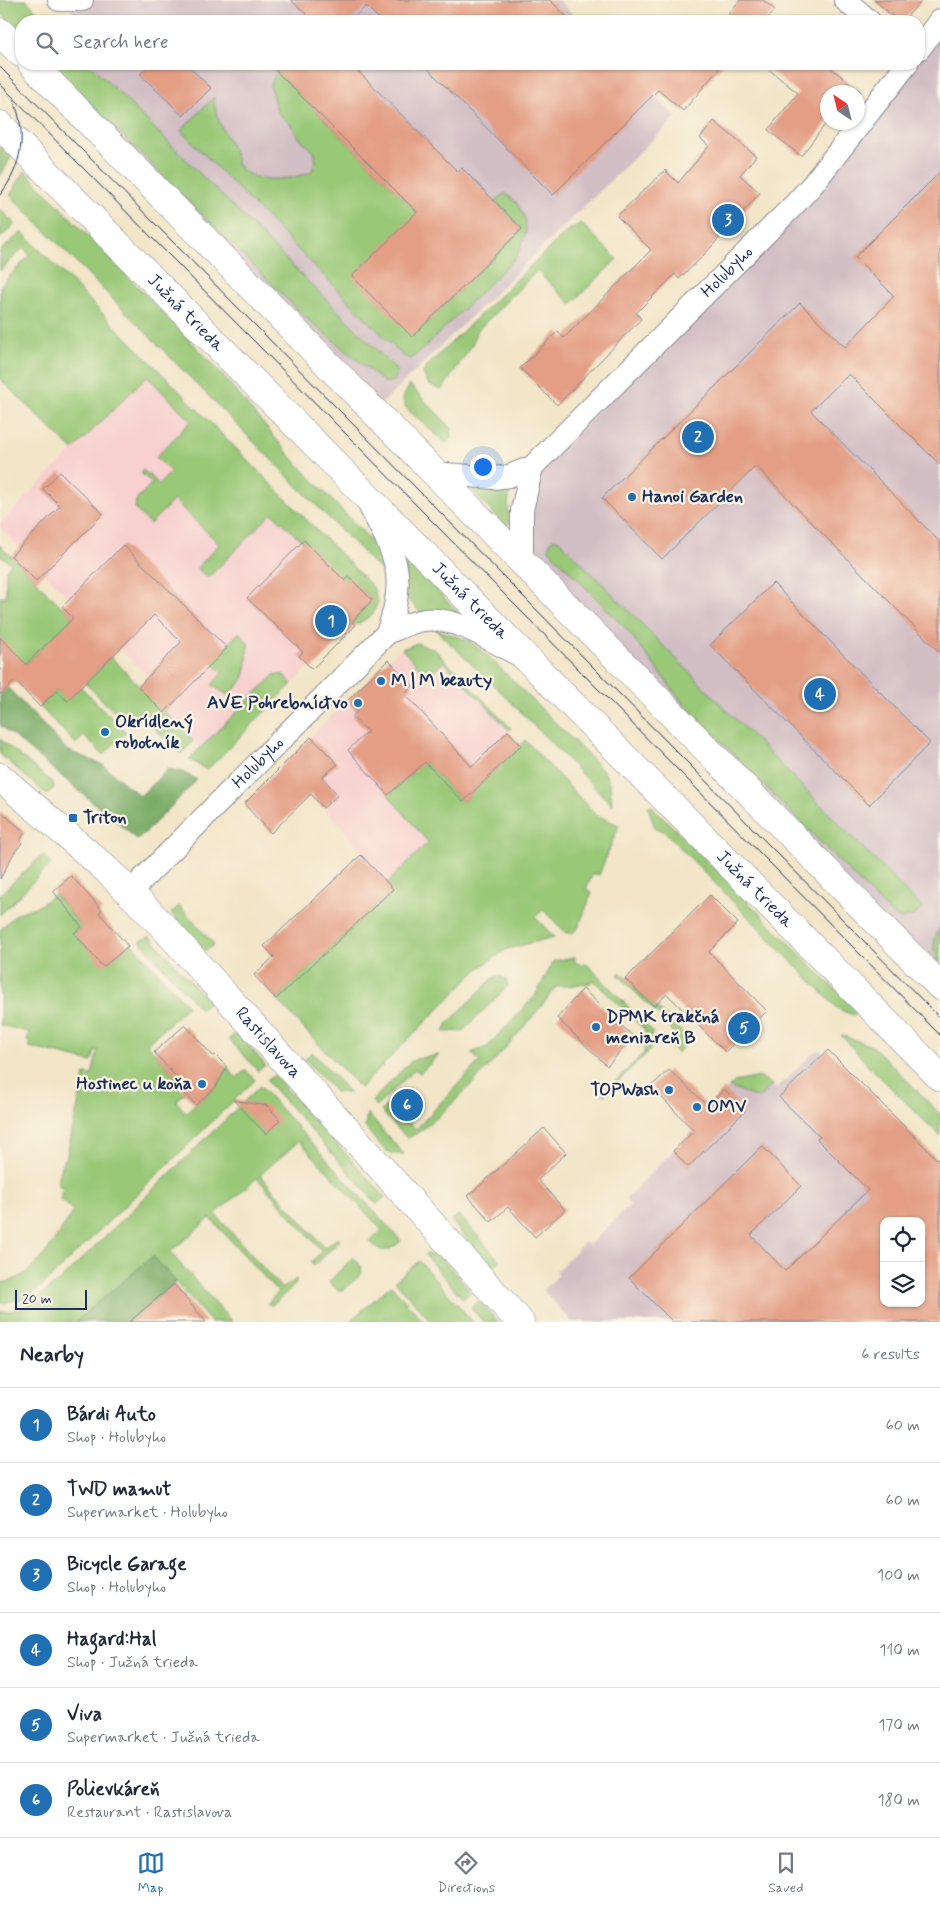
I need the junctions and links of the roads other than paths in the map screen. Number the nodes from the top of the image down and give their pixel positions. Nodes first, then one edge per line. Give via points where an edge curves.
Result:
1 (59, 0) edge
2 (82, 0) edge
3 (844, 0) edge
4 (862, 15) edge
5 (940, 20) edge
6 (0, 32) edge
7 (925, 41) edge
8 (15, 47) edge
9 (38, 70) edge
10 (903, 70) edge
11 (0, 125) edge
12 (532, 467) junction
13 (434, 473) junction
14 (364, 496) junction
15 (522, 563) junction
16 (387, 633) junction
17 (525, 658) junction
18 (0, 777) edge
19 (130, 892) junction
20 (940, 986) edge
21 (940, 1077) edge
22 (520, 1322) edge

1 - 2 street
3 - 4 street
5 - 7 street
6 - 8 street
9 - 13 street
10 - 12 street, Holubyho via 795,204
11 - 14 street, Južná trieda
12 - 13 street via 494,478
12 - 15 street via 522,510
13 - 15 street
14 - 16 street via 397,566 398,591
14 - 17 street, Južná trieda
15 - 20 street
16 - 17 street via 417,622 439,620
16 - 19 street, Holubyho
17 - 21 street, Južná trieda
18 - 19 street, Rastislavova
19 - 22 street, Rastislavova

